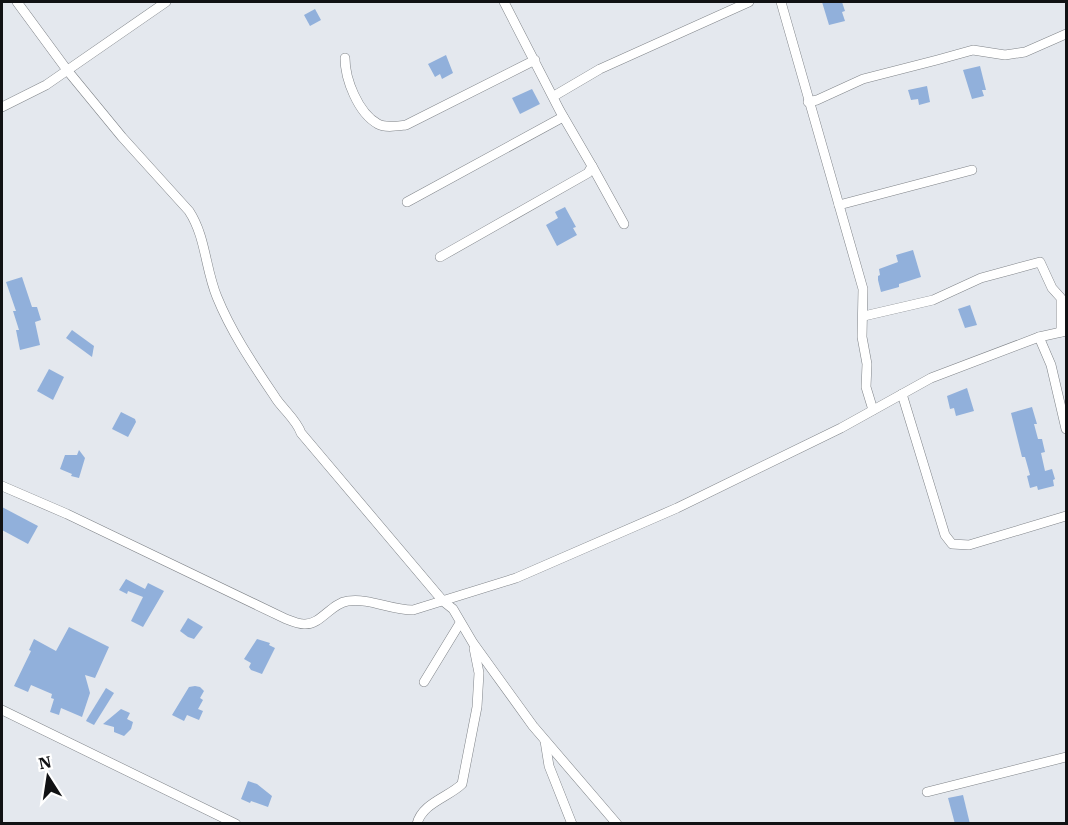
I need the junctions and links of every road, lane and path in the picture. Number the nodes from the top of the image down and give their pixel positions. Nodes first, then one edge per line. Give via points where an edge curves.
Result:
1 (17, 2) edge
2 (504, 2) edge
3 (748, 2) edge
4 (781, 2) edge
5 (160, 3) edge
6 (1066, 34) edge
7 (345, 58) dead end
8 (535, 60) junction
9 (67, 70) junction
10 (554, 96) junction
11 (808, 102) junction
12 (2, 107) edge
13 (563, 117) junction
14 (592, 166) junction
15 (972, 170) dead end
16 (407, 202) dead end
17 (839, 205) junction
18 (624, 224) dead end
19 (440, 257) dead end
20 (864, 316) junction
21 (1064, 331) edge
22 (1039, 338) junction
23 (902, 394) junction
24 (873, 410) junction
25 (1066, 429) edge
26 (2, 486) edge
27 (1066, 516) edge
28 (443, 601) junction
29 (460, 623) junction
30 (473, 643) junction
31 (424, 682) dead end
32 (2, 710) edge
33 (545, 740) junction
34 (1066, 758) edge
35 (927, 792) dead end
36 (237, 824) edge
37 (417, 824) edge
38 (572, 824) edge
39 (617, 824) edge

1 - 9 street
2 - 8 street
3 - 10 street via 600,69
4 - 11 street
5 - 9 street
6 - 11 street via 1025,52 1005,55 973,50 946,57 863,79
7 - 8 street via 348,84 366,114 385,126 406,125
8 - 10 street
9 - 12 street
9 - 28 street via 196,222 221,305 284,410
10 - 13 street
11 - 17 street
13 - 14 street
13 - 16 street
14 - 18 street
14 - 19 street via 588,172
15 - 17 street
17 - 20 street via 863,289
20 - 21 street via 933,300 981,278 1040,262 1061,298
20 - 24 street via 866,387
21 - 22 street
22 - 23 street via 932,378
22 - 25 street via 1051,365
23 - 24 street
23 - 27 street via 945,535 952,544 969,545
24 - 28 street via 677,508 516,578
26 - 28 street via 301,624 311,623 344,601 369,601 412,610
28 - 29 street via 453,609
29 - 30 street
29 - 31 street
30 - 33 street
30 - 37 street via 479,673 477,707 462,784 427,807
32 - 36 street
33 - 38 street via 549,766
33 - 39 street
34 - 35 street

